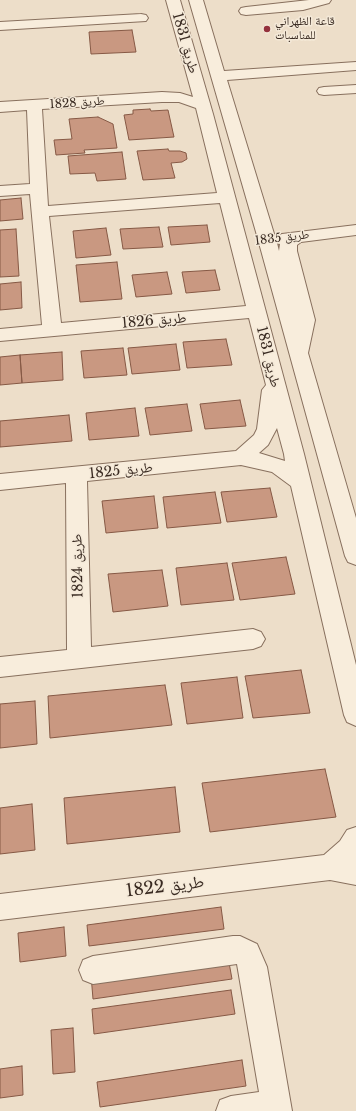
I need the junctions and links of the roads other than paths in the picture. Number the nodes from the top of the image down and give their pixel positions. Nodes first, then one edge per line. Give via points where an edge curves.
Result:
1 (173, 0) edge
2 (196, 0) edge
3 (210, 0) edge
4 (324, 0) edge
5 (246, 11) dead end
6 (141, 18) dead end
7 (0, 26) edge
8 (207, 38) junction
9 (190, 61) junction
10 (356, 66) edge
11 (218, 76) junction
12 (356, 89) edge
13 (324, 91) dead end
14 (154, 98) junction
15 (34, 105) junction
16 (202, 106) junction
17 (0, 107) edge
18 (38, 188) junction
19 (0, 191) edge
20 (227, 197) junction
21 (40, 212) junction
22 (260, 214) junction
23 (356, 230) edge
24 (326, 233) junction
25 (296, 237) junction
26 (268, 241) junction
27 (239, 242) junction
28 (257, 311) junction
29 (52, 330) junction
30 (0, 335) edge
31 (300, 358) junction
32 (273, 374) junction
33 (241, 458) junction
34 (76, 475) junction
35 (0, 482) edge
36 (300, 482) junction
37 (350, 509) edge
38 (356, 556) edge
39 (253, 639) dead end
40 (79, 658) junction
41 (0, 667) edge
42 (356, 715) edge
43 (356, 839) edge
44 (330, 867) junction
45 (356, 872) edge
46 (0, 907) edge
47 (93, 970) dead end
48 (277, 1108) edge
49 (231, 1111) edge

1 - 9 street, طريق 1831
2 - 8 street, طريق 1831
3 - 8 street via 216,22
4 - 5 street via 303,6
6 - 7 street
8 - 11 street, طريق 1831
9 - 14 street, طريق 1828 via 180,81 169,92
9 - 16 street, طريق 1831
10 - 11 street
11 - 22 street, طريق 1831
12 - 13 street
14 - 15 street, طريق 1828
14 - 16 street, طريق 1828 via 180,98
15 - 17 street, طريق 1828
15 - 18 street
16 - 20 street, طريق 1831
18 - 19 street
18 - 21 street
20 - 21 street
20 - 27 street, طريق 1831
21 - 29 street
22 - 24 street, طريق 1835 via 283,228
22 - 26 street, طريق 1831
23 - 24 street, طريق 1835
24 - 25 street, طريق 1835
25 - 26 street, طريق 1835
25 - 31 street via 289,244 288,251 306,320
26 - 27 street, طريق 1835
26 - 31 street, طريق 1831
27 - 28 street, طريق 1831
28 - 29 street, طريق 1826
28 - 32 street, طريق 1831
29 - 30 street, طريق 1826
31 - 37 street, طريق 1831
32 - 33 street via 267,429 261,440
32 - 36 street, طريق 1831
33 - 34 street, طريق 1825
33 - 36 street, طريق 1825 via 279,467
34 - 35 street, طريق 1825
34 - 40 street, طريق 1824
36 - 42 street, طريق 1831
37 - 38 street, طريق 1831
39 - 40 street
40 - 41 street
43 - 44 street via 349,850
44 - 45 street, طريق 1822
44 - 46 street, طريق 1822
47 - 48 street via 233,950 247,954 253,967
48 - 49 street

